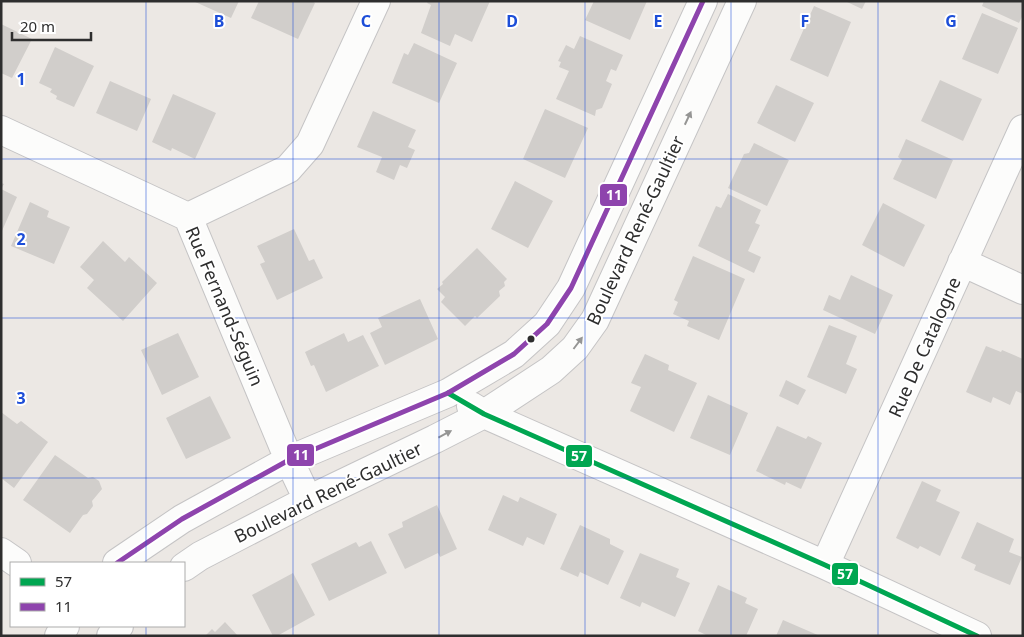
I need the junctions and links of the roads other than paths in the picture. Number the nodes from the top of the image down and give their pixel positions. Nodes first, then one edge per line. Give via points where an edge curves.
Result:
1 (376, 1) edge
2 (703, 1) edge
3 (742, 1) edge
4 (1023, 129) edge
5 (1, 130) edge
6 (188, 217) junction
7 (962, 262) junction
8 (1023, 290) edge
9 (448, 393) junction
10 (484, 414) junction
11 (289, 460) junction
12 (308, 500) junction
13 (1, 552) edge
14 (16, 562) edge
15 (118, 562) edge
16 (825, 565) junction
17 (185, 566) edge
18 (977, 636) edge

1 - 6 street via 310,144 288,169
2 - 9 street, Boulevard René-Gaultier via 571,288 547,324 514,354
10 -> 3 street, Boulevard René-Gaultier via 551,370 575,348 594,320
4 - 7 street, Rue De Catalogne
5 - 6 street, Rue Fernand-Séguin
6 - 11 street, Rue Fernand-Séguin
7 - 8 street
7 - 16 street, Rue De Catalogne
9 - 10 street
9 - 11 street, Boulevard René-Gaultier
12 -> 10 street, Boulevard René-Gaultier
10 - 16 street
11 - 12 street, Rue Fernand-Séguin
11 - 15 street, Boulevard René-Gaultier via 182,519
12 - 17 street, Boulevard René-Gaultier
13 - 14 street
16 - 18 street

